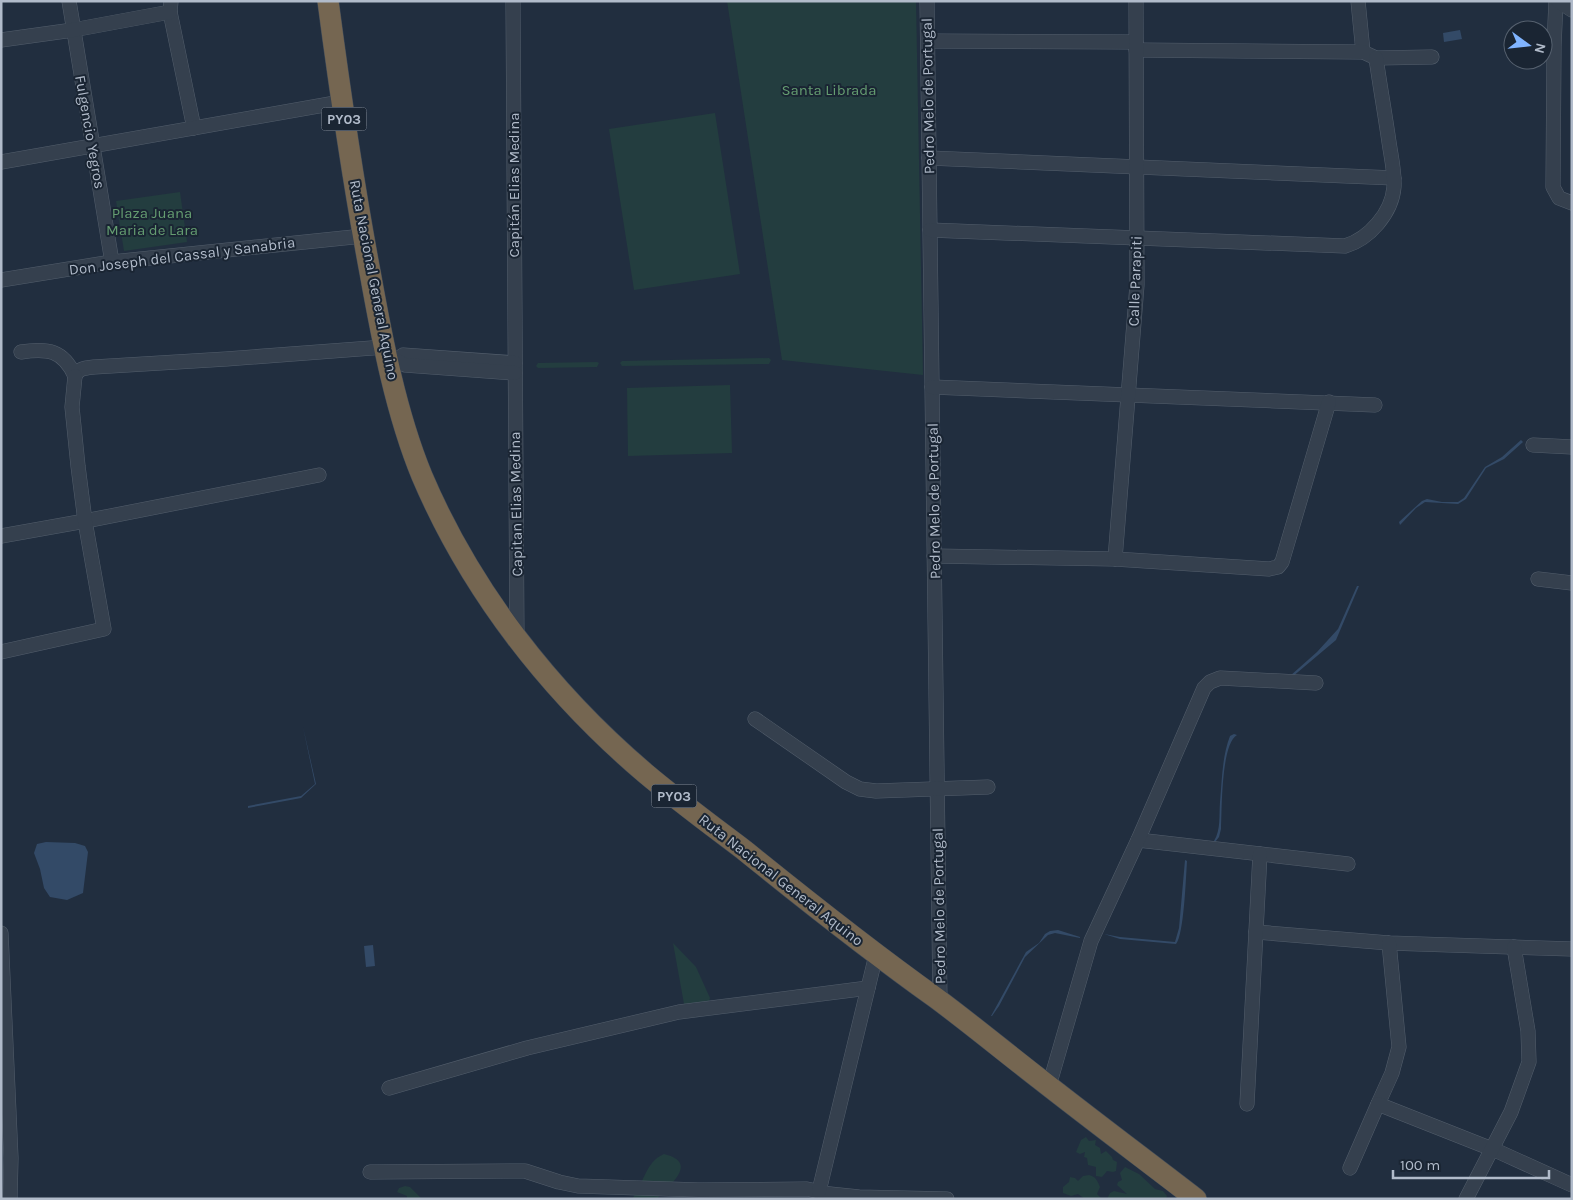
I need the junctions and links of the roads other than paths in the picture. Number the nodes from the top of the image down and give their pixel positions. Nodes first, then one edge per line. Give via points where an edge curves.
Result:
1 (69, 1) edge
2 (328, 1) edge
3 (512, 1) edge
4 (927, 1) edge
5 (1136, 1) edge
6 (1358, 1) edge
7 (1557, 1) edge
8 (170, 7) edge
9 (1572, 10) edge
10 (73, 30) junction
11 (1, 40) edge
12 (928, 41) junction
13 (1136, 46) junction
14 (1370, 55) junction
15 (1432, 57) dead end
16 (341, 102) junction
17 (194, 128) junction
18 (93, 146) junction
19 (929, 158) junction
20 (1, 162) edge
21 (1137, 167) junction
22 (1394, 178) junction
23 (1572, 203) edge
24 (930, 230) junction
25 (363, 236) junction
26 (1137, 238) junction
27 (112, 262) junction
28 (1, 280) edge
29 (21, 352) dead end
30 (393, 358) junction
31 (515, 368) junction
32 (75, 376) junction
33 (932, 387) junction
34 (1128, 394) junction
35 (1329, 402) junction
36 (1375, 405) dead end
37 (1533, 445) dead end
38 (1572, 447) edge
39 (320, 475) dead end
40 (85, 521) junction
41 (1, 536) edge
42 (934, 556) junction
43 (1115, 559) junction
44 (1538, 579) dead end
45 (1572, 583) edge
46 (517, 639) junction
47 (1, 652) edge
48 (1316, 683) dead end
49 (755, 719) dead end
50 (988, 786) dead end
51 (937, 788) junction
52 (1138, 840) junction
53 (1260, 854) junction
54 (1348, 864) dead end
55 (1256, 932) junction
56 (1, 933) edge
57 (1389, 942) junction
58 (1514, 947) junction
59 (1572, 949) edge
60 (876, 955) junction
61 (868, 988) junction
62 (3, 994) edge
63 (940, 1002) junction
64 (1049, 1086) junction
65 (389, 1088) dead end
66 (1247, 1104) dead end
67 (1378, 1104) junction
68 (1493, 1149) junction
69 (6, 1158) edge
70 (1350, 1168) dead end
71 (370, 1172) dead end
72 (1572, 1185) edge
73 (819, 1191) junction
74 (699, 1194) edge
75 (859, 1198) edge
76 (10, 1199) edge
77 (947, 1199) edge
78 (1196, 1199) edge
79 (1466, 1199) edge

1 - 10 street, Fulgencio Yegros
2 - 16 highway, Ruta Nacional General Aquino / PY03
3 - 31 street, Capitán Elias Medina
4 - 12 street, Pedro Melo de Portugal
5 - 13 street, Calle Parapiti
6 - 14 street
7 - 9 street
7 - 23 street via 1553,187 1558,198
8 - 10 street
8 - 17 street
10 - 11 street
10 - 18 street, Fulgencio Yegros
12 - 13 street
12 - 19 street, Pedro Melo de Portugal
13 - 14 street
13 - 21 street, Calle Parapiti
14 - 15 street
14 - 22 street
16 - 17 street
16 - 25 highway, Ruta Nacional General Aquino / PY03
17 - 18 street
18 - 20 street
18 - 27 street, Fulgencio Yegros
19 - 21 street
19 - 24 street, Pedro Melo de Portugal
21 - 22 street
21 - 26 street, Calle Parapiti
22 - 26 street via 1385,213 1374,228 1363,238 1344,246
24 - 26 street
24 - 33 street, Pedro Melo de Portugal
25 - 27 street, Don Joseph del Cassal y Sanabria
25 - 30 highway, Ruta Nacional General Aquino / PY03
26 - 34 street, Calle Parapiti via 1137,285
27 - 28 street, Don Joseph del Cassal y Sanabria
29 - 32 street via 39,350 56,353 66,359
30 - 31 street via 403,355
30 - 32 street via 226,359 94,367 82,369
30 - 46 highway, Ruta Nacional General Aquino / PY03 via 411,444 434,503 478,583
31 - 46 street, Capitan Elias Medina
32 - 40 street via 72,407
33 - 34 street
33 - 42 street, Pedro Melo de Portugal
34 - 35 street
34 - 43 street, Calle Parapiti
35 - 36 street
35 - 43 street via 1278,567
37 - 38 street
39 - 40 street
40 - 41 street
40 - 47 street via 104,630
42 - 43 street
42 - 51 street, Pedro Melo de Portugal
44 - 45 street
46 - 60 highway, Ruta Nacional General Aquino / PY03 via 591,722 646,774
48 - 52 street via 1220,678 1210,682 1204,688
49 - 51 street via 846,782 860,788 876,791
50 - 51 street
51 - 63 street, Pedro Melo de Portugal
52 - 53 street
52 - 64 street via 1091,941
53 - 54 street
53 - 55 street
55 - 57 street
55 - 66 street
56 - 62 street
57 - 58 street
57 - 67 street via 1399,1047 1392,1074
58 - 59 street
58 - 68 street via 1528,1031 1529,1062
60 - 61 street
60 - 63 highway, Ruta Nacional General Aquino / PY03
61 - 65 street via 679,1012 527,1048
61 - 73 street
62 - 69 street
63 - 64 highway, Ruta Nacional General Aquino / PY03
64 - 78 highway, Ruta Nacional General Aquino / PY03
67 - 68 street
67 - 70 street
68 - 72 street
68 - 79 street
69 - 76 street
71 - 74 street via 525,1171 578,1186
73 - 74 street via 807,1188
73 - 75 street
75 - 77 street

